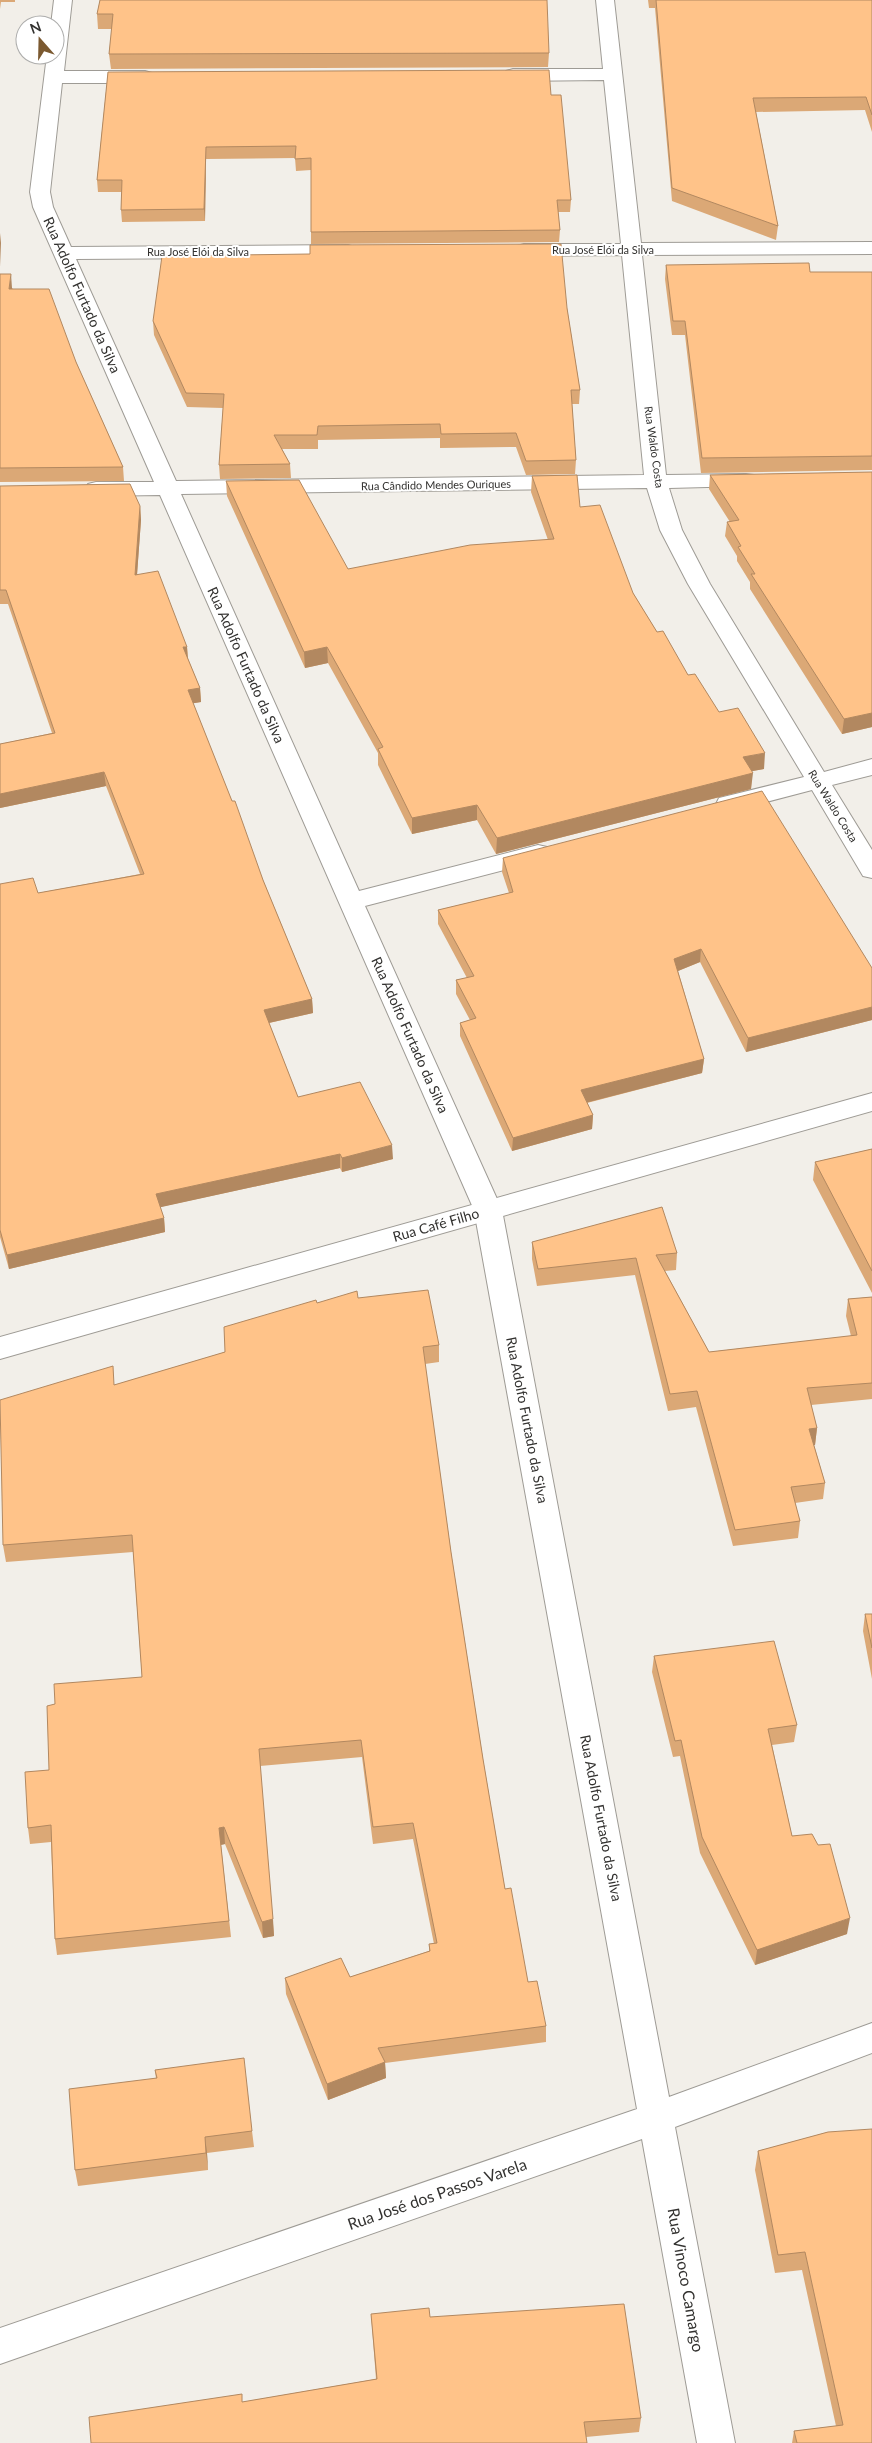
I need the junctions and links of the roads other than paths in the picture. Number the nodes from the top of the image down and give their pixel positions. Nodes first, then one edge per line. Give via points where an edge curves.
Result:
1 (64, 0) edge
2 (605, 0) edge
3 (613, 74) junction
4 (493, 75) edge
5 (54, 77) junction
6 (164, 77) edge
7 (872, 248) edge
8 (502, 250) edge
9 (631, 250) junction
10 (362, 251) edge
11 (63, 253) junction
12 (764, 480) edge
13 (656, 482) junction
14 (168, 488) junction
15 (79, 490) edge
16 (872, 767) edge
17 (817, 782) junction
18 (703, 811) edge
19 (560, 847) edge
20 (872, 870) edge
21 (351, 901) junction
22 (872, 1102) edge
23 (488, 1210) junction
24 (0, 1348) edge
25 (872, 2038) edge
26 (656, 2118) junction
27 (0, 2346) edge
28 (716, 2443) edge

1 - 5 street, Rua Adolfo Furtado da Silva
2 - 3 street, Rua Waldo Costa
3 - 4 street
3 - 9 street, Rua Waldo Costa
5 - 6 street
5 - 11 street, Rua Adolfo Furtado da Silva via 40,192
7 - 9 street, Rua José Elói da Silva
8 - 9 street, Rua José Elói da Silva
9 - 13 street, Rua Waldo Costa
10 - 11 street, Rua José Elói da Silva
11 - 14 street, Rua Adolfo Furtado da Silva
12 - 13 street, Rua Cândido Mendes Ouriques
13 - 14 street, Rua Cândido Mendes Ouriques
13 - 17 street, Rua Waldo Costa via 671,530 699,584
14 - 15 street, Rua Cândido Mendes Ouriques
14 - 21 street, Rua Adolfo Furtado da Silva
16 - 17 street
17 - 18 street
17 - 20 street, Rua Waldo Costa
19 - 21 street
21 - 23 street, Rua Adolfo Furtado da Silva
22 - 23 street, Rua Café Filho
23 - 24 street, Rua Café Filho
23 - 26 street, Rua Adolfo Furtado da Silva
25 - 26 street, Rua José dos Passos Varela
26 - 27 street, Rua José dos Passos Varela
26 - 28 street, Rua Vinoco Camargo

